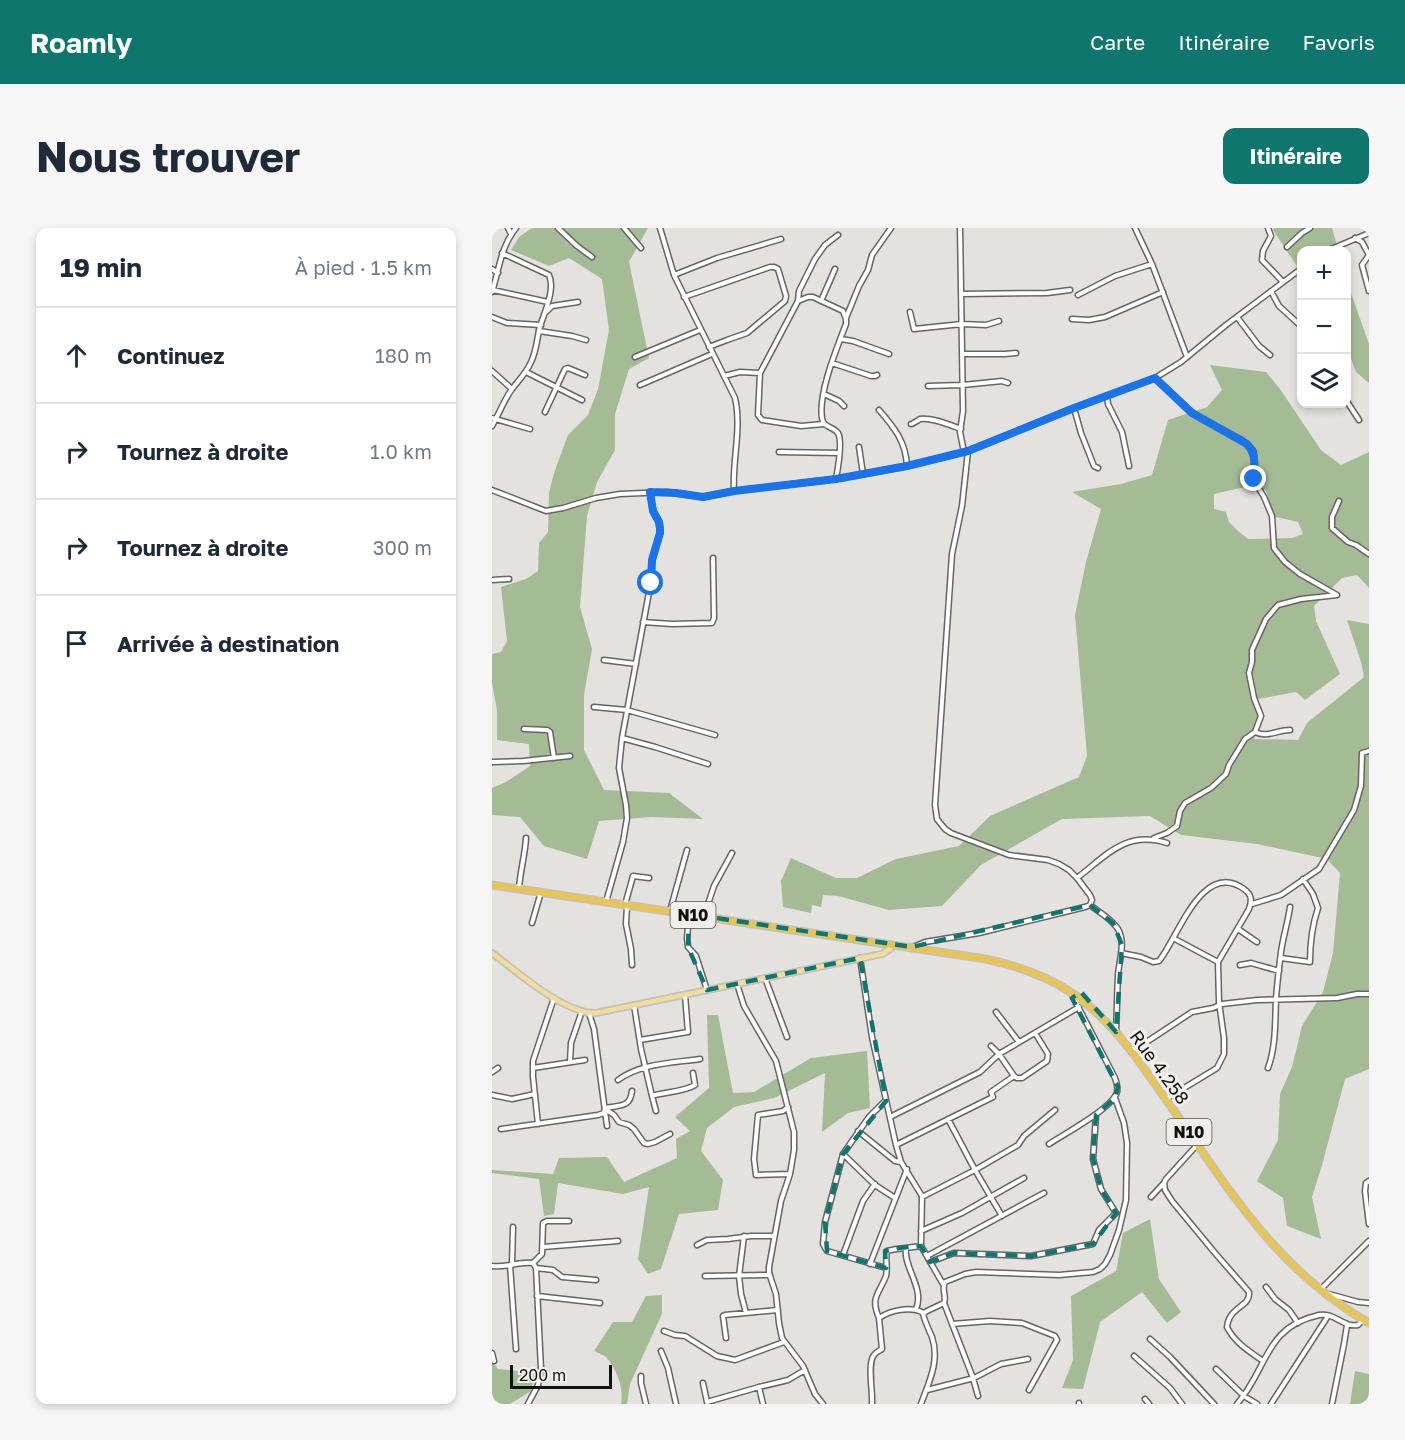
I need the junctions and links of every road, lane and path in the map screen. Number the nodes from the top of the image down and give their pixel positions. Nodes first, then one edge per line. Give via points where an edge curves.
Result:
1 (508, 228) edge
2 (516, 228) edge
3 (558, 228) edge
4 (624, 228) edge
5 (660, 228) edge
6 (891, 228) edge
7 (960, 228) edge
8 (1135, 228) edge
9 (1268, 228) edge
10 (1310, 228) edge
11 (1369, 232) edge
12 (511, 234) junction
13 (838, 235) dead end
14 (1355, 238) junction
15 (781, 239) dead end
16 (1338, 246) edge
17 (1287, 247) dead end
18 (641, 248) dead end
19 (502, 253) junction
20 (592, 257) dead end
21 (1152, 264) junction
22 (492, 269) edge
23 (835, 269) dead end
24 (1297, 272) edge
25 (498, 273) junction
26 (674, 275) junction
27 (1283, 282) junction
28 (1070, 290) dead end
29 (492, 291) edge
30 (1271, 291) junction
31 (1369, 291) edge
32 (1162, 292) junction
33 (961, 294) junction
34 (1078, 295) dead end
35 (684, 297) junction
36 (798, 301) junction
37 (821, 301) junction
38 (548, 302) junction
39 (578, 302) dead end
40 (910, 312) dead end
41 (546, 313) junction
42 (492, 317) edge
43 (1237, 317) junction
44 (846, 319) junction
45 (1072, 319) dead end
46 (999, 321) dead end
47 (1297, 322) edge
48 (962, 324) junction
49 (541, 325) junction
50 (700, 330) junction
51 (539, 331) junction
52 (841, 339) junction
53 (586, 340) dead end
54 (709, 347) junction
55 (1016, 353) dead end
56 (712, 354) junction
57 (889, 354) dead end
58 (962, 354) junction
59 (1270, 355) dead end
60 (635, 357) dead end
61 (1187, 357) junction
62 (832, 363) junction
63 (492, 371) edge
64 (526, 372) junction
65 (760, 373) junction
66 (585, 375) dead end
67 (877, 375) dead end
68 (724, 376) junction
69 (1155, 378) junction
70 (1008, 383) dead end
71 (640, 385) dead end
72 (963, 385) junction
73 (928, 386) dead end
74 (557, 387) junction
75 (512, 389) junction
76 (824, 394) junction
77 (1107, 396) junction
78 (582, 400) dead end
79 (844, 406) dead end
80 (1351, 407) edge
81 (1074, 408) junction
82 (879, 410) dead end
83 (544, 412) dead end
84 (494, 419) edge
85 (1359, 420) dead end
86 (824, 424) junction
87 (910, 424) dead end
88 (492, 426) edge
89 (531, 429) dead end
90 (961, 429) junction
91 (858, 447) dead end
92 (966, 452) junction
93 (779, 453) dead end
94 (839, 453) junction
95 (907, 466) junction
96 (1129, 466) dead end
97 (1098, 468) dead end
98 (863, 474) junction
99 (836, 479) junction
100 (492, 490) edge
101 (734, 491) junction
102 (650, 492) junction
103 (1339, 501) dead end
104 (1369, 554) edge
105 (713, 558) dead end
106 (509, 579) dead end
107 (492, 580) edge
108 (643, 622) junction
109 (604, 660) dead end
110 (636, 664) junction
111 (594, 707) dead end
112 (627, 710) junction
113 (524, 729) dead end
114 (1290, 730) dead end
115 (1255, 732) junction
116 (715, 735) dead end
117 (622, 738) junction
118 (1369, 751) edge
119 (570, 756) dead end
120 (554, 758) junction
121 (492, 762) edge
122 (708, 764) dead end
123 (526, 838) dead end
124 (1154, 838) junction
125 (1167, 843) dead end
126 (687, 850) dead end
127 (732, 853) dead end
128 (649, 878) dead end
129 (1077, 878) junction
130 (1303, 879) junction
131 (492, 885) edge
132 (519, 889) junction
133 (541, 892) junction
134 (606, 902) junction
135 (1251, 904) junction
136 (626, 905) junction
137 (1090, 905) junction
138 (1290, 907) dead end
139 (670, 911) junction
140 (689, 914) junction
141 (704, 916) junction
142 (532, 923) dead end
143 (1238, 928) junction
144 (1173, 938) junction
145 (1257, 942) dead end
146 (892, 947) junction
147 (912, 947) junction
148 (492, 953) edge
149 (1121, 953) junction
150 (860, 958) junction
151 (1281, 958) junction
152 (1218, 962) junction
153 (632, 965) dead end
154 (1240, 965) dead end
155 (1279, 971) junction
156 (765, 978) junction
157 (737, 984) junction
158 (707, 990) junction
159 (1070, 992) junction
160 (685, 994) junction
161 (1369, 994) edge
162 (554, 998) junction
163 (1276, 1000) junction
164 (634, 1005) junction
165 (1220, 1005) junction
166 (1079, 1007) junction
167 (582, 1011) junction
168 (996, 1012) dead end
169 (589, 1013) junction
170 (1116, 1032) junction
171 (1035, 1033) junction
172 (787, 1037) dead end
173 (640, 1040) junction
174 (1019, 1043) junction
175 (991, 1046) dead end
176 (1130, 1050) junction
177 (999, 1054) junction
178 (700, 1059) dead end
179 (585, 1060) dead end
180 (570, 1062) junction
181 (646, 1067) junction
182 (498, 1068) dead end
183 (532, 1068) junction
184 (1268, 1068) dead end
185 (492, 1072) edge
186 (693, 1072) dead end
187 (1014, 1076) junction
188 (618, 1080) dead end
189 (632, 1091) dead end
190 (535, 1094) junction
191 (492, 1095) edge
192 (651, 1096) junction
193 (1115, 1098) junction
194 (1166, 1100) junction
195 (886, 1101) junction
196 (788, 1107) junction
197 (605, 1108) junction
198 (1055, 1110) dead end
199 (656, 1111) dead end
200 (1096, 1115) junction
201 (890, 1117) junction
202 (948, 1119) junction
203 (538, 1124) junction
204 (608, 1126) dead end
205 (501, 1129) dead end
206 (858, 1131) junction
207 (670, 1134) dead end
208 (1049, 1144) dead end
209 (1197, 1144) junction
210 (896, 1145) junction
211 (842, 1153) junction
212 (901, 1162) junction
213 (907, 1169) junction
214 (975, 1170) junction
215 (790, 1174) junction
216 (1024, 1178) dead end
217 (1369, 1181) edge
218 (1164, 1183) junction
219 (874, 1184) junction
220 (1044, 1193) dead end
221 (922, 1197) junction
222 (990, 1197) junction
223 (1151, 1197) dead end
224 (895, 1198) junction
225 (1002, 1217) junction
226 (569, 1221) dead end
227 (1369, 1224) edge
228 (513, 1227) dead end
229 (921, 1231) junction
230 (744, 1236) junction
231 (774, 1236) junction
232 (618, 1241) dead end
233 (1369, 1241) edge
234 (697, 1245) dead end
235 (921, 1246) junction
236 (543, 1247) junction
237 (906, 1249) junction
238 (843, 1255) junction
239 (927, 1256) junction
240 (930, 1262) junction
241 (870, 1264) junction
242 (511, 1265) junction
243 (492, 1266) edge
244 (534, 1266) junction
245 (886, 1268) junction
246 (770, 1275) junction
247 (705, 1276) dead end
248 (740, 1276) junction
249 (596, 1280) dead end
250 (943, 1284) junction
251 (1266, 1287) dead end
252 (1323, 1292) junction
253 (537, 1296) junction
254 (600, 1303) dead end
255 (1369, 1303) edge
256 (944, 1304) junction
257 (916, 1309) junction
258 (778, 1310) junction
259 (746, 1313) junction
260 (924, 1313) junction
261 (1328, 1315) junction
262 (879, 1318) junction
263 (1366, 1322) edge
264 (1298, 1323) junction
265 (952, 1324) junction
266 (1347, 1324) junction
267 (664, 1331) dead end
268 (726, 1338) dead end
269 (1150, 1340) dead end
270 (784, 1342) junction
271 (516, 1349) dead end
272 (662, 1351) dead end
273 (492, 1353) edge
274 (1134, 1356) dead end
275 (1028, 1359) dead end
276 (494, 1360) dead end
277 (1263, 1361) junction
278 (805, 1370) junction
279 (1216, 1370) dead end
280 (640, 1376) dead end
281 (973, 1378) junction
282 (703, 1383) dead end
283 (759, 1387) junction
284 (926, 1390) junction
285 (1029, 1390) dead end
286 (978, 1396) dead end
287 (1244, 1396) junction
288 (1145, 1399) dead end
289 (705, 1403) edge
290 (528, 1404) edge
291 (646, 1404) edge
292 (676, 1404) edge
293 (763, 1404) edge
294 (823, 1404) edge
295 (872, 1404) edge
296 (921, 1404) edge
297 (1149, 1404) edge
298 (1182, 1404) edge
299 (1214, 1404) edge
300 (1237, 1404) edge
301 (1257, 1404) edge
302 (1271, 1404) edge
303 (1332, 1404) edge

1 - 12 street
2 - 12 street
3 - 20 street
4 - 18 street
5 - 26 street
6 - 44 street via 872,255
7 - 33 street
8 - 21 street
9 - 27 street via 1271,236 1262,260
10 - 17 street
11 - 14 street
12 - 19 street
13 - 36 street via 815,259
14 - 16 street
14 - 31 street via 1369,255 1362,265
15 - 26 street
19 - 25 street
19 - 38 street via 550,277
21 - 32 street
21 - 34 street via 1114,276
22 - 25 street
23 - 37 street
24 - 27 street
25 - 29 street
26 - 35 street
27 - 30 street
28 - 33 street
29 - 38 street
30 - 43 street
30 - 47 street via 1279,306
32 - 45 street via 1105,317
32 - 61 street
33 - 48 street
35 - 50 street
35 - 54 street via 770,267 778,269 784,301 747,333
36 - 37 street via 808,297
36 - 65 street
37 - 44 street via 843,311
38 - 41 street
39 - 41 street via 552,306
40 - 48 street via 914,328
41 - 49 street
42 - 49 street
43 - 59 street
43 - 61 street
44 - 52 street
46 - 48 street
48 - 58 street
49 - 51 street
50 - 54 street
50 - 60 street
51 - 53 street
51 - 64 street
52 - 57 street
52 - 62 street
54 - 56 street
55 - 58 street
56 - 68 street
56 - 71 street
58 - 72 street
61 - 69 street
62 - 67 street
62 - 76 street
63 - 75 street
64 - 74 street
64 - 75 street
65 - 68 street
65 - 86 street via 758,415 762,420 801,426
66 - 74 street via 565,369
68 - 101 street via 737,412
69 - 77 street
69 - 115 street via 1192,413 1253,450 1254,482 1272,516 1274,548 1300,574 1337,595 1278,605 1266,619 1252,650 1249,673 1261,716
70 - 72 street
72 - 73 street
72 - 90 street
74 - 78 street
74 - 83 street
75 - 84 street
76 - 79 street
76 - 86 street
77 - 81 street
77 - 96 street via 1122,432
80 - 85 street
81 - 92 street
81 - 97 street
82 - 95 street via 903,443
84 - 88 street
84 - 89 street
86 - 94 street via 838,433
87 - 90 street via 919,419 932,420
90 - 92 street
91 - 98 street
92 - 95 street
92 - 129 street via 962,506 952,554 936,815 951,833 1009,855 1059,864
93 - 94 street
94 - 99 street
95 - 98 street
98 - 99 street
99 - 101 street
100 - 102 street via 546,512 596,498
101 - 102 street via 703,497
102 - 108 street via 660,533
103 - 104 street via 1332,528
105 - 108 street via 712,623
106 - 107 street
108 - 110 street
109 - 110 street
110 - 112 street
111 - 112 street
112 - 116 street
112 - 117 street
113 - 120 street via 548,730
114 - 115 street via 1263,736
115 - 124 street via 1245,739 1226,774 1212,788 1185,803 1177,826
117 - 122 street
117 - 134 street via 619,768 627,818
118 - 130 street via 1362,753 1361,786 1354,810 1319,869
119 - 120 street
120 - 121 street
123 - 132 street
124 - 125 street
124 - 129 street via 1120,844
126 - 139 street
127 - 141 street via 714,886
128 - 136 street via 633,876
129 - 137 street via 1090,894
130 - 135 street via 1281,895
130 - 151 street via 1318,908 1310,962
131 - 132 highway, N10
132 - 133 highway, N10
133 - 134 highway, N10
133 - 142 street
134 - 136 highway, N10
135 - 143 street
135 - 144 street via 1251,896 1242,887 1232,882 1216,884 1191,906
136 - 139 highway, N10
136 - 153 street
137 - 147 street
137 - 149 street via 1118,928
138 - 151 street
139 - 140 highway, N10
140 - 141 highway, N10
140 - 158 street via 688,947 696,956
141 - 146 highway, N10
143 - 145 street
143 - 152 street
144 - 149 street via 1156,962
144 - 152 street
146 - 147 highway, Rue 4.258 / N10
146 - 150 main road via 882,954
147 - 159 highway, Rue 4.258 / N10 via 1004,963
148 - 162 main road
149 - 170 street
150 - 156 main road
150 - 195 street
151 - 155 street
152 - 165 street
154 - 155 street via 1251,963
155 - 163 street
156 - 157 main road
156 - 172 street
157 - 158 main road
157 - 196 street via 744,1006 776,1061
158 - 160 main road
159 - 166 street
159 - 170 highway, Rue 4.258 / N10 via 1093,1008
160 - 164 main road
160 - 173 street via 688,1032
161 - 163 street
162 - 167 main road
162 - 183 street
163 - 165 street
163 - 184 street
164 - 169 main road
164 - 173 street
165 - 176 street via 1192,1012
165 - 194 street via 1224,1054 1217,1068
166 - 171 street
166 - 193 street via 1115,1078
167 - 169 main road
167 - 180 street via 571,1043
168 - 174 street
169 - 197 street
170 - 176 highway, Rue 4.258 / N10
171 - 174 street
171 - 187 street via 1048,1054 1047,1061 1022,1078
173 - 181 street
174 - 177 street
175 - 177 street
176 - 194 highway, Rue 4.258 / N10
177 - 187 street
177 - 201 street via 980,1072
178 - 181 street
179 - 180 street
180 - 183 street
181 - 188 street
181 - 192 street
182 - 185 street
183 - 190 street
186 - 192 street via 694,1085 690,1088
187 - 202 street via 991,1092 993,1097
189 - 197 street via 628,1103
190 - 191 street via 512,1099
190 - 203 street
192 - 199 street
193 - 200 street
193 - 250 street via 1127,1143 1126,1200 1110,1255 1100,1269 1059,1275 976,1272
194 - 209 highway, Rue 4.258 / N10
195 - 201 street
195 - 206 street
196 - 215 street via 794,1132
196 - 215 street via 758,1115 754,1159 756,1175
197 - 203 street via 598,1115
197 - 204 street
197 - 207 street via 619,1122 634,1129 644,1143
198 - 214 street via 1018,1145
200 - 208 street
200 - 240 street via 1092,1159 1101,1189 1116,1213 1099,1230 1093,1244 1030,1256 954,1253
201 - 210 street
202 - 210 street
202 - 214 street
203 - 205 street
206 - 211 street
206 - 212 street
209 - 218 street
209 - 252 highway, Rue 4.258 / N10 via 1260,1231
210 - 212 street
211 - 219 street
211 - 238 street via 823,1244 827,1251
212 - 213 street
213 - 221 street
213 - 224 street
214 - 221 street
214 - 222 street
215 - 231 street
216 - 222 street
217 - 227 street via 1365,1191
218 - 223 street
218 - 277 street via 1172,1201 1249,1292 1248,1300 1230,1315 1227,1327
219 - 224 street
219 - 238 street via 863,1201
220 - 225 street
221 - 229 street
222 - 225 street
222 - 229 street
224 - 241 street
225 - 239 street
226 - 236 street via 543,1223
228 - 242 street
229 - 235 street
230 - 231 street
230 - 234 street via 707,1240
230 - 248 street
231 - 246 street
232 - 236 street
233 - 252 street
235 - 237 street
235 - 239 street
236 - 244 street
237 - 245 street via 887,1251
237 - 257 street via 917,1291
238 - 241 street
239 - 240 street
240 - 250 street
241 - 245 street
242 - 243 street
242 - 244 street
242 - 271 street
244 - 249 street via 553,1270 562,1277
244 - 253 street
245 - 262 street via 875,1298
246 - 248 street
246 - 258 street
247 - 248 street
248 - 259 street
250 - 256 street
251 - 264 street
252 - 255 street
252 - 263 highway, Rue 4.258 / N10
253 - 254 street
253 - 290 street via 541,1369
256 - 260 street
256 - 265 street
257 - 260 street
257 - 262 street via 888,1312
258 - 259 street
258 - 270 street
259 - 268 street via 723,1316
260 - 284 street via 935,1350 934,1370
261 - 264 street
261 - 266 street
261 - 302 street
262 - 295 street via 882,1349 870,1363
263 - 266 street
264 - 277 street via 1281,1334
265 - 281 street
265 - 285 street via 1022,1323 1054,1336 1057,1340
266 - 303 street
267 - 270 street via 685,1336 717,1356 735,1360
269 - 299 street
270 - 278 street
272 - 292 street
273 - 276 street
274 - 298 street
275 - 281 street via 1001,1364
277 - 287 street
278 - 283 street via 788,1380
278 - 294 street via 814,1394
279 - 287 street
280 - 291 street
281 - 284 street
281 - 286 street
282 - 289 street
283 - 289 street
283 - 293 street
284 - 296 street
287 - 300 street
287 - 301 street
288 - 297 street

